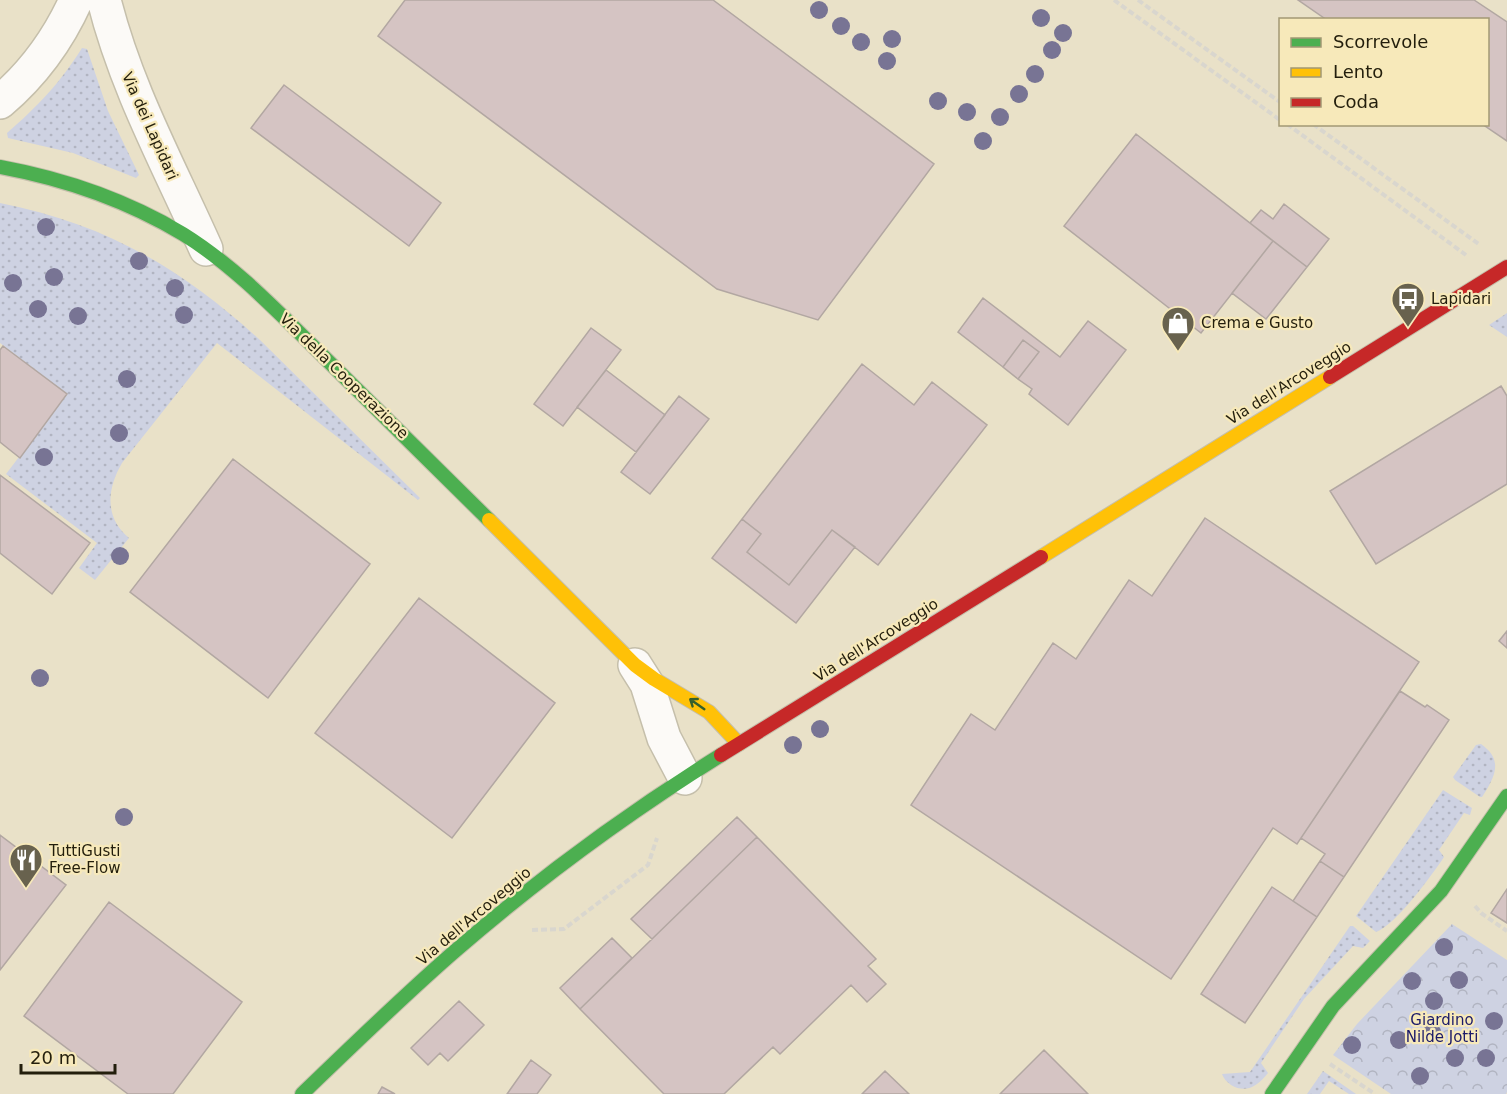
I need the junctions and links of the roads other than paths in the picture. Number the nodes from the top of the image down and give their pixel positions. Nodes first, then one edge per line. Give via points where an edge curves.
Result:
1 (76, 0) edge
2 (104, 0) edge
3 (0, 102) edge
4 (0, 167) edge
5 (206, 249) junction
6 (1507, 267) edge
7 (635, 665) junction
8 (739, 744) junction
9 (685, 778) junction
10 (1507, 796) edge
11 (302, 1094) edge
12 (1272, 1094) edge

1 - 3 street via 33,71
2 - 5 street, Via dei Lapidari via 132,90
4 - 5 street, Via della Cooperazione via 92,192 167,225
5 - 7 street, Via della Cooperazione via 263,297
6 - 8 street, Via dell'Arcoveggio
8 -> 7 street, Via della Cooperazione via 709,712
7 - 9 street, Via della Cooperazione via 647,684 664,738
8 - 9 street, Via dell'Arcoveggio
9 - 11 street, Via dell'Arcoveggio via 553,871 455,951
10 - 12 street via 1441,891 1333,1005

